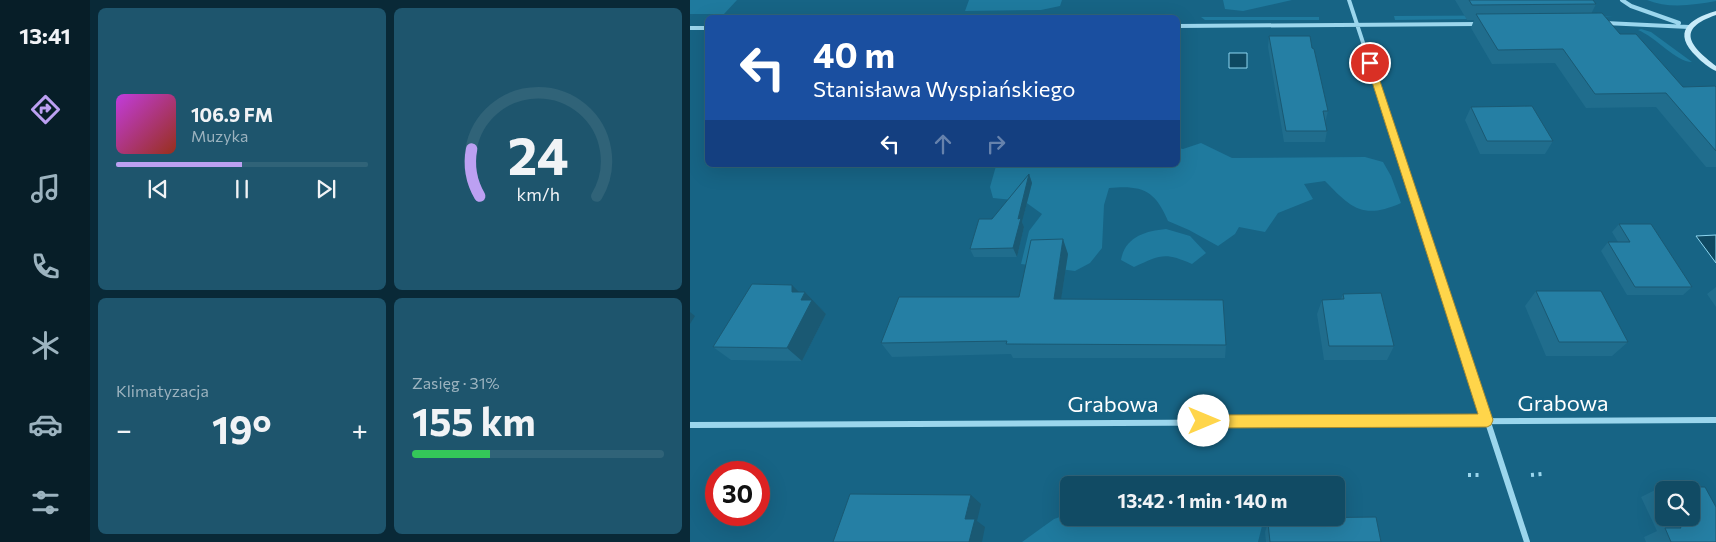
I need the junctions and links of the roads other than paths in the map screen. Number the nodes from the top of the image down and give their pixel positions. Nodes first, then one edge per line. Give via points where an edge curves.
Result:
1 (1349, 0) edge
2 (1622, 0) edge
3 (1716, 13) edge
4 (1595, 23) edge
5 (1486, 24) edge
6 (1358, 25) junction
7 (1180, 26) edge
8 (1689, 27) junction
9 (690, 28) edge
10 (705, 28) edge
11 (1716, 69) edge
12 (1487, 420) junction
13 (1716, 420) edge
14 (690, 424) edge
15 (1527, 542) edge

1 - 6 street
2 - 8 street
3 - 8 street via 1699,18
4 - 8 street
5 - 6 street
6 - 7 street
6 - 12 street
8 - 11 street via 1686,34 1691,46
9 - 10 street
12 - 13 street, Grabowa
12 - 14 street, Grabowa
12 - 15 street

